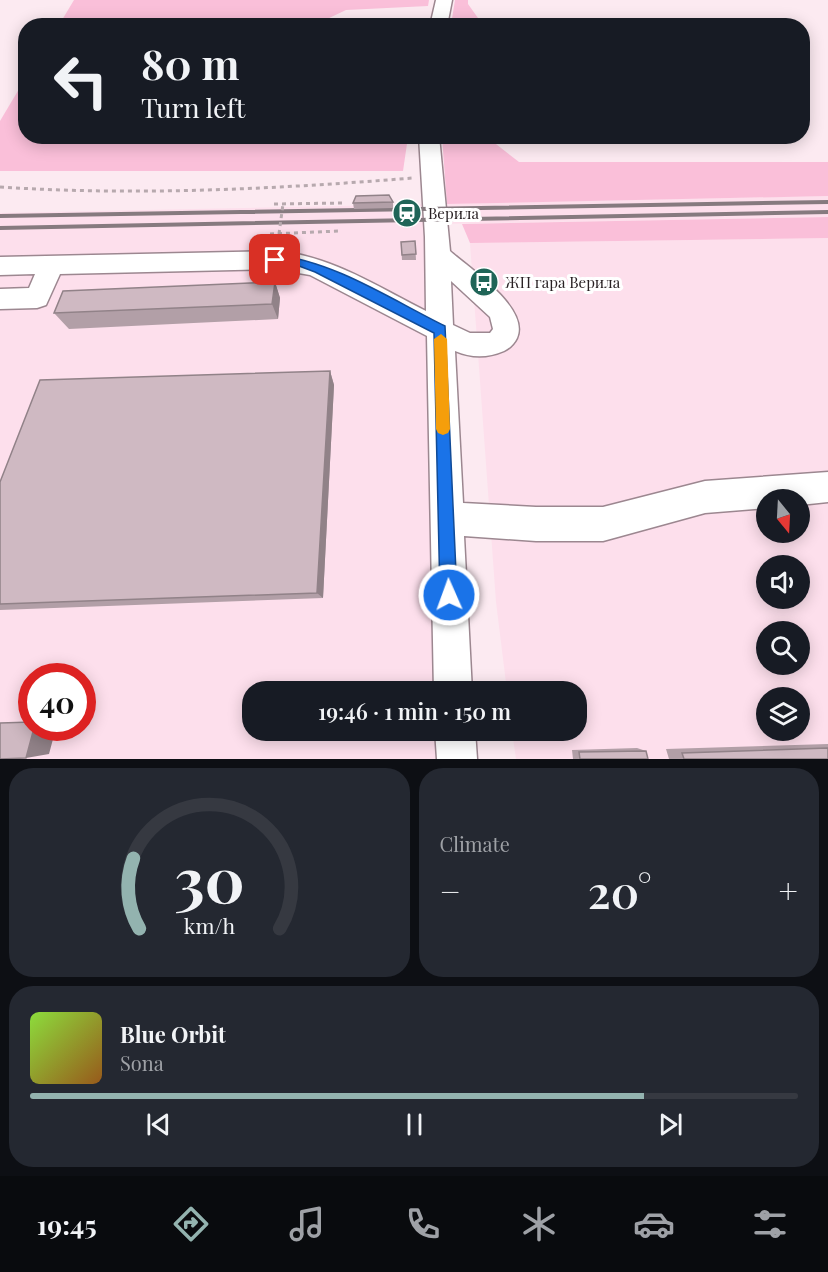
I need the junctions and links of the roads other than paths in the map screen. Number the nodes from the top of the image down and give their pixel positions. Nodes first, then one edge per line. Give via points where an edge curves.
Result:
1 (444, 0) edge
2 (440, 18) edge
3 (430, 144) edge
4 (438, 255) junction
5 (52, 265) junction
6 (0, 266) edge
7 (0, 299) edge
8 (440, 330) junction
9 (828, 487) edge
10 (446, 518) junction
11 (453, 681) edge
12 (456, 741) edge
13 (457, 759) edge

1 - 2 street
3 - 4 street
4 - 8 street
4 - 8 street via 500,310 507,322 506,333 498,342 482,347 466,344
5 - 6 street
5 - 7 street via 37,298
5 - 8 street via 300,262
8 - 10 street
9 - 10 street via 705,497 603,524
10 - 11 street
12 - 13 street

